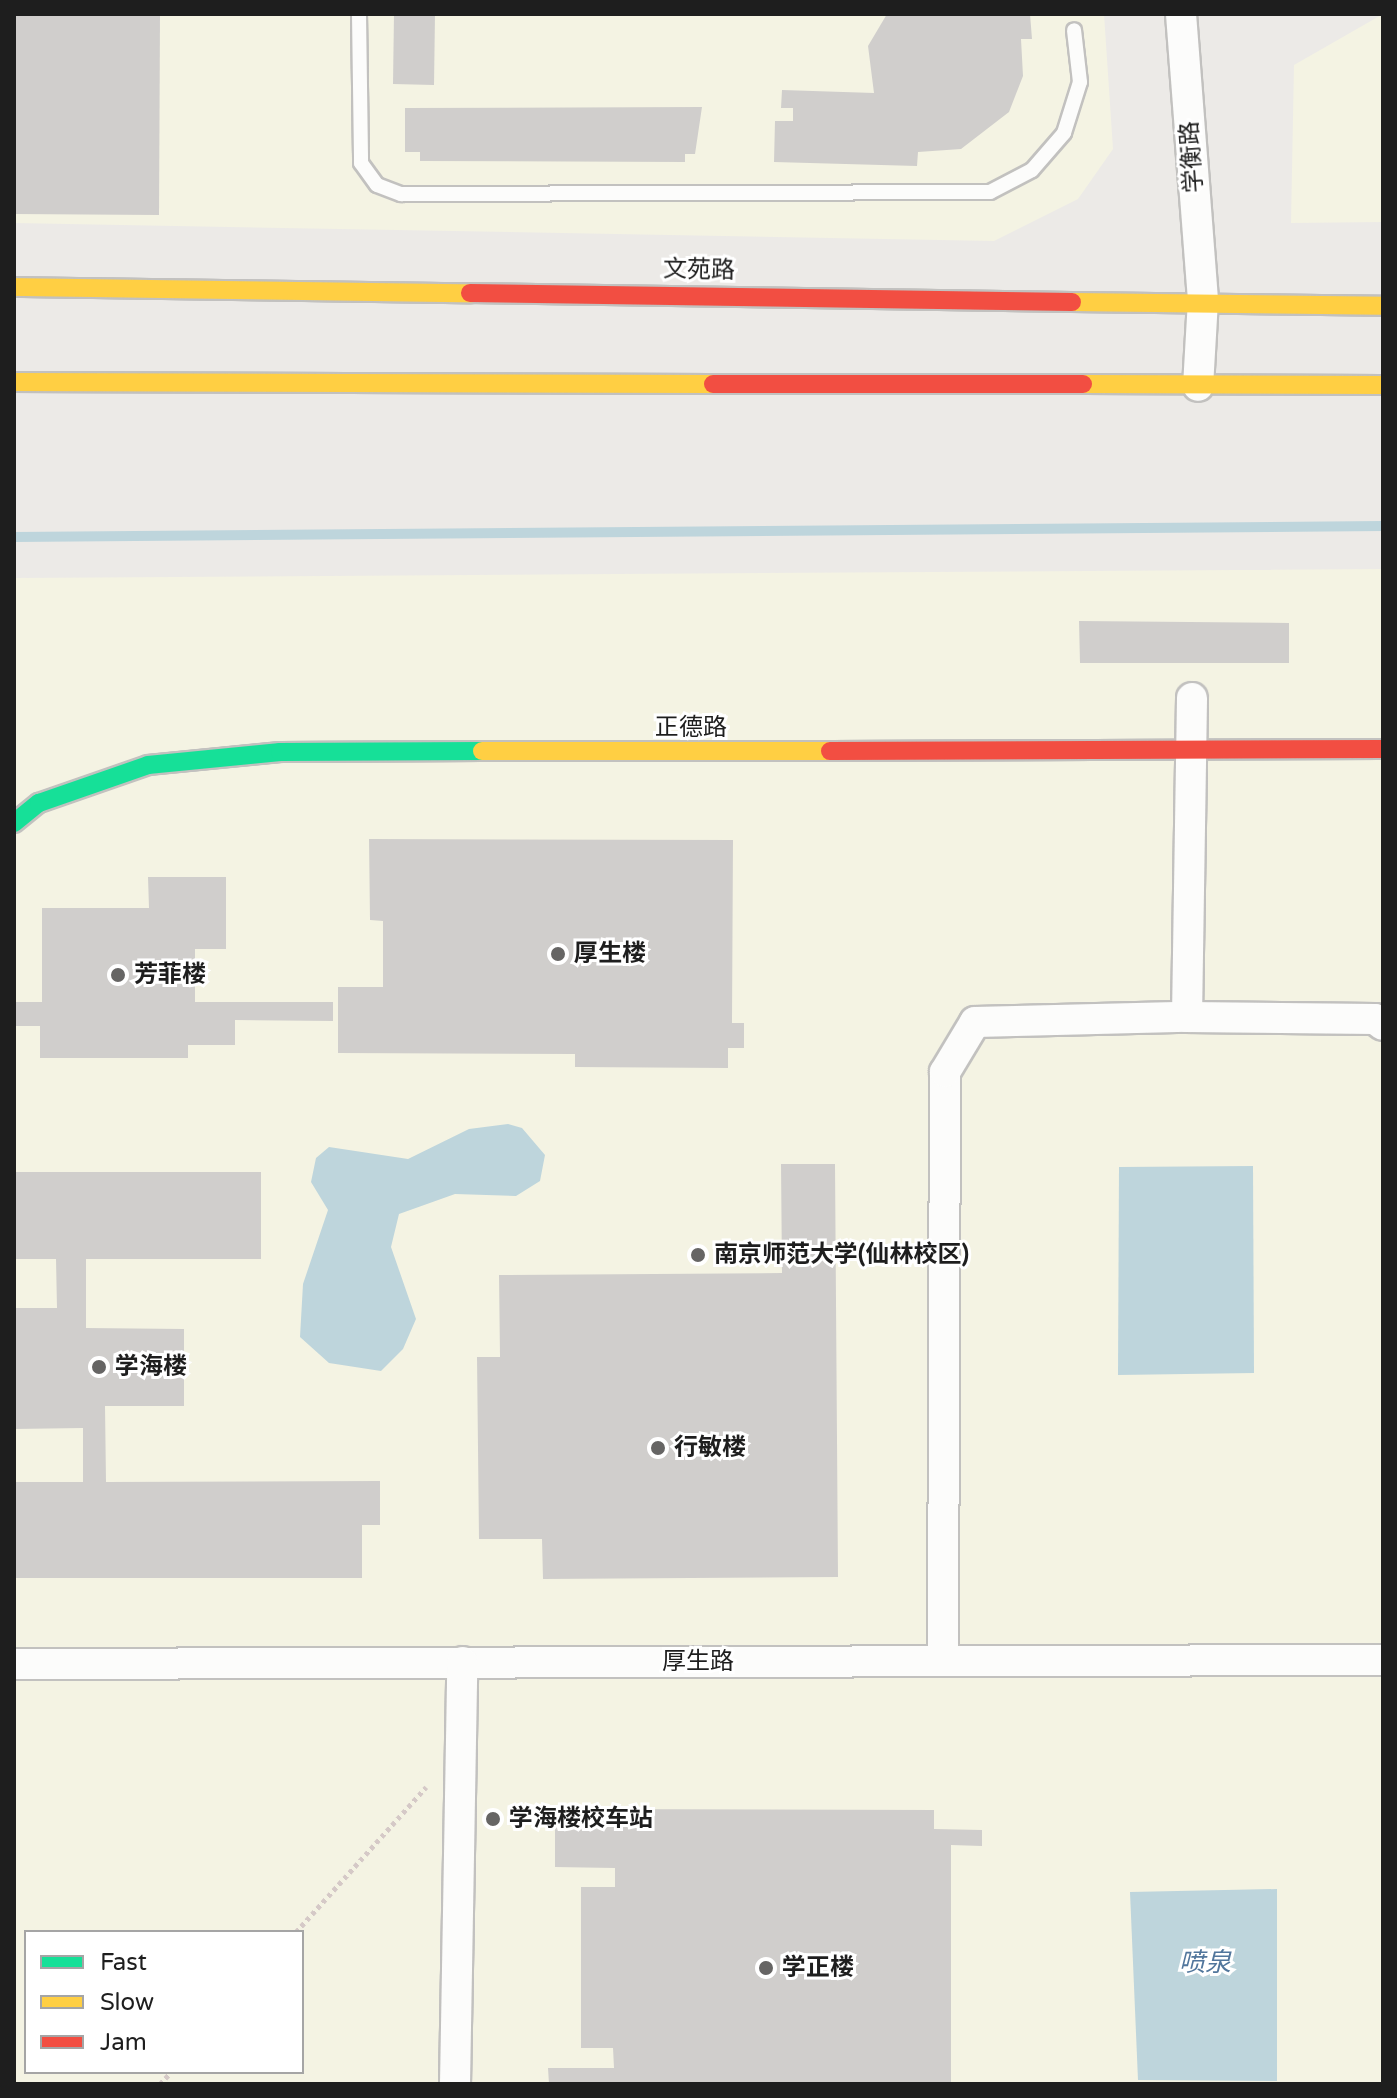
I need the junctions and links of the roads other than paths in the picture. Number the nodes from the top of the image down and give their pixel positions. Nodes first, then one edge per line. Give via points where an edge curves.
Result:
1 (359, 14) edge
2 (1181, 14) edge
3 (1074, 30) dead end
4 (14, 287) edge
5 (1203, 300) junction
6 (1383, 306) edge
7 (14, 382) edge
8 (1383, 385) edge
9 (1198, 386) junction
10 (1192, 698) dead end
11 (1383, 749) edge
12 (1192, 751) junction
13 (14, 823) edge
14 (1187, 1017) junction
15 (1383, 1025) edge
16 (1383, 1660) edge
17 (943, 1661) junction
18 (462, 1662) junction
19 (14, 1664) edge
20 (455, 2084) edge

1 - 3 lane via 361,163 377,185 401,194 990,192 1032,170 1064,133 1080,82
2 - 5 street, 学衡路
4 - 5 main road, 文苑路
5 - 6 main road, 文苑路
5 - 9 street, 学衡路
7 - 9 main road
8 - 9 main road
10 - 12 street
11 - 12 main road, 正德路
12 - 13 main road, 正德路 via 280,752 148,765 39,803
12 - 14 street
14 - 15 street via 1375,1019
14 - 17 street via 975,1022 945,1072
16 - 17 street, 厚生路
17 - 18 street, 厚生路
18 - 19 street, 厚生路
18 - 20 street

